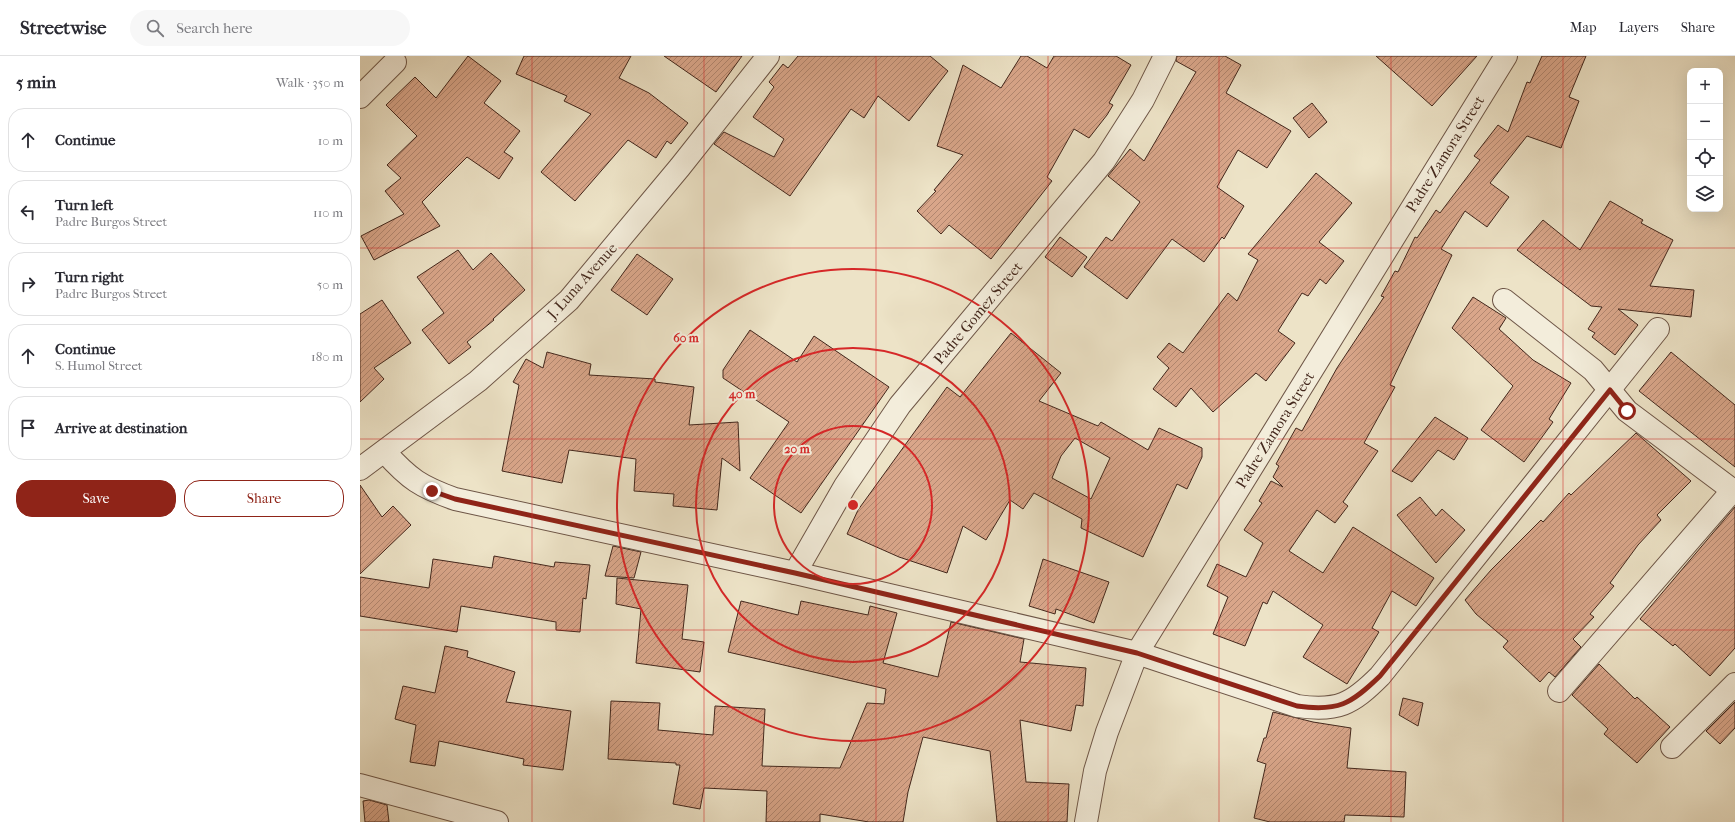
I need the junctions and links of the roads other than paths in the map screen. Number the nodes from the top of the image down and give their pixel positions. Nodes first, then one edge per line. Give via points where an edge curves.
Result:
1 (768, 56) edge
2 (1165, 56) edge
3 (1506, 56) edge
4 (395, 62) dead end
5 (360, 97) edge
6 (1504, 300) dead end
7 (1658, 330) dead end
8 (1610, 390) junction
9 (385, 452) junction
10 (360, 469) edge
11 (1734, 491) edge
12 (795, 573) junction
13 (1137, 653) junction
14 (1735, 684) edge
15 (1559, 691) dead end
16 (1672, 747) dead end
17 (360, 785) edge
18 (497, 822) edge
19 (1086, 822) edge

1 - 9 street, J. Luna Avenue via 569,300 478,381
2 - 12 street, Padre Gomez Street via 1143,100 1104,161 900,406 844,486
3 - 13 street, Padre Zamora Street
4 - 5 street
6 - 8 street via 1593,370
7 - 8 street
8 - 11 street via 1627,411
8 - 13 street via 1380,676 1360,696 1339,706 1297,706
9 - 10 street, J. Luna Avenue
9 - 12 street via 400,470 415,482 455,499
11 - 15 street
12 - 13 street
13 - 19 street, Padre Zamora Street via 1095,771
14 - 16 street
17 - 18 street

